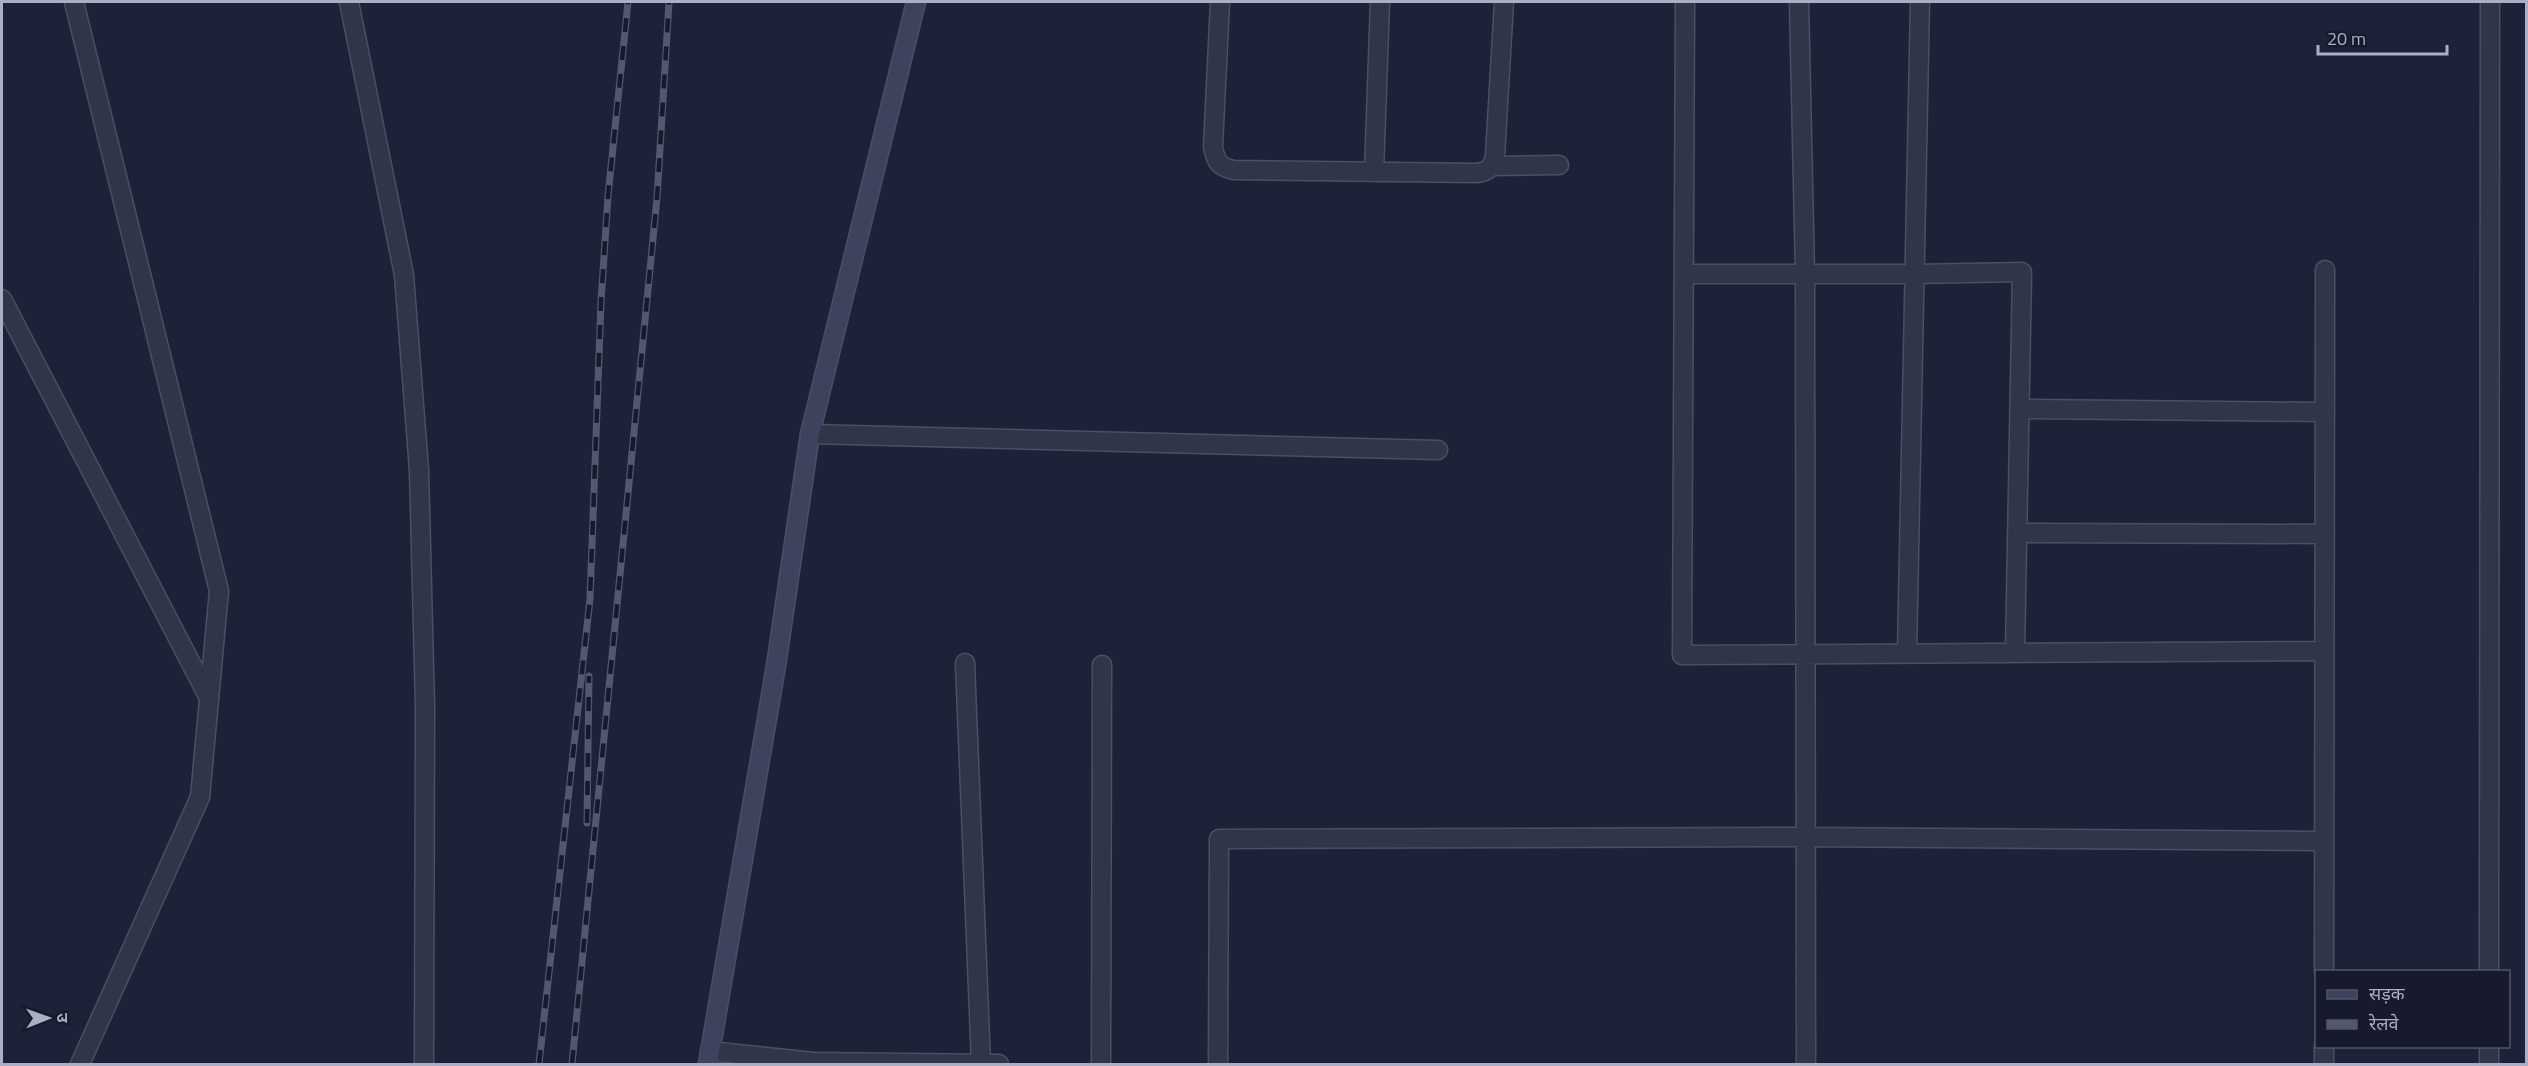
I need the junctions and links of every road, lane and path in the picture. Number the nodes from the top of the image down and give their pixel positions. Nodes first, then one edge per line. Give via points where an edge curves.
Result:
1 (74, 2) edge
2 (349, 2) edge
3 (916, 2) edge
4 (1220, 2) edge
5 (1380, 2) edge
6 (1504, 2) edge
7 (1685, 2) edge
8 (1799, 2) edge
9 (1920, 2) edge
10 (2490, 2) edge
11 (1559, 165) dead end
12 (1492, 166) junction
13 (1374, 172) junction
14 (2325, 270) dead end
15 (1804, 273) junction
16 (1685, 274) junction
17 (1913, 274) junction
18 (2, 299) edge
19 (2020, 410) junction
20 (2325, 412) junction
21 (810, 434) junction
22 (1438, 450) dead end
23 (2018, 533) junction
24 (2325, 534) junction
25 (2324, 651) junction
26 (2015, 652) junction
27 (1806, 653) junction
28 (1907, 653) junction
29 (965, 663) dead end
30 (1102, 664) dead end
31 (209, 698) junction
32 (1806, 837) junction
33 (2324, 841) junction
34 (2324, 970) edge
35 (2489, 970) edge
36 (2324, 1048) edge
37 (2489, 1048) edge
38 (709, 1058) edge
39 (814, 1063) edge
40 (981, 1064) edge
41 (80, 1065) edge
42 (424, 1065) edge
43 (999, 1065) edge
44 (1101, 1065) edge
45 (1218, 1065) edge
46 (1806, 1065) edge
47 (2324, 1065) edge
48 (2489, 1065) edge

1 - 31 street via 219,591
2 - 42 street via 404,275 419,470 425,706
3 - 21 street
4 - 13 street via 1213,147 1216,160 1234,170
5 - 13 street
6 - 12 street
7 - 16 street
8 - 15 street
9 - 17 street
10 - 35 street
11 - 12 street
12 - 13 street via 1476,173
14 - 20 street
15 - 16 street
15 - 17 street
15 - 27 street
16 - 27 street via 1682,655
17 - 19 street via 2022,272
17 - 28 street
18 - 31 street
19 - 20 street
19 - 23 street
20 - 24 street
21 - 22 street
21 - 38 street via 776,666
23 - 24 street
23 - 26 street
24 - 25 street
25 - 26 street
25 - 33 street
26 - 28 street
27 - 28 street
27 - 32 street
29 - 40 street
30 - 44 street
31 - 41 street via 200,797
32 - 33 street
32 - 45 street via 1219,839
32 - 46 street
33 - 34 street
36 - 47 street
37 - 48 street
38 - 39 street
39 - 40 street
40 - 43 street

